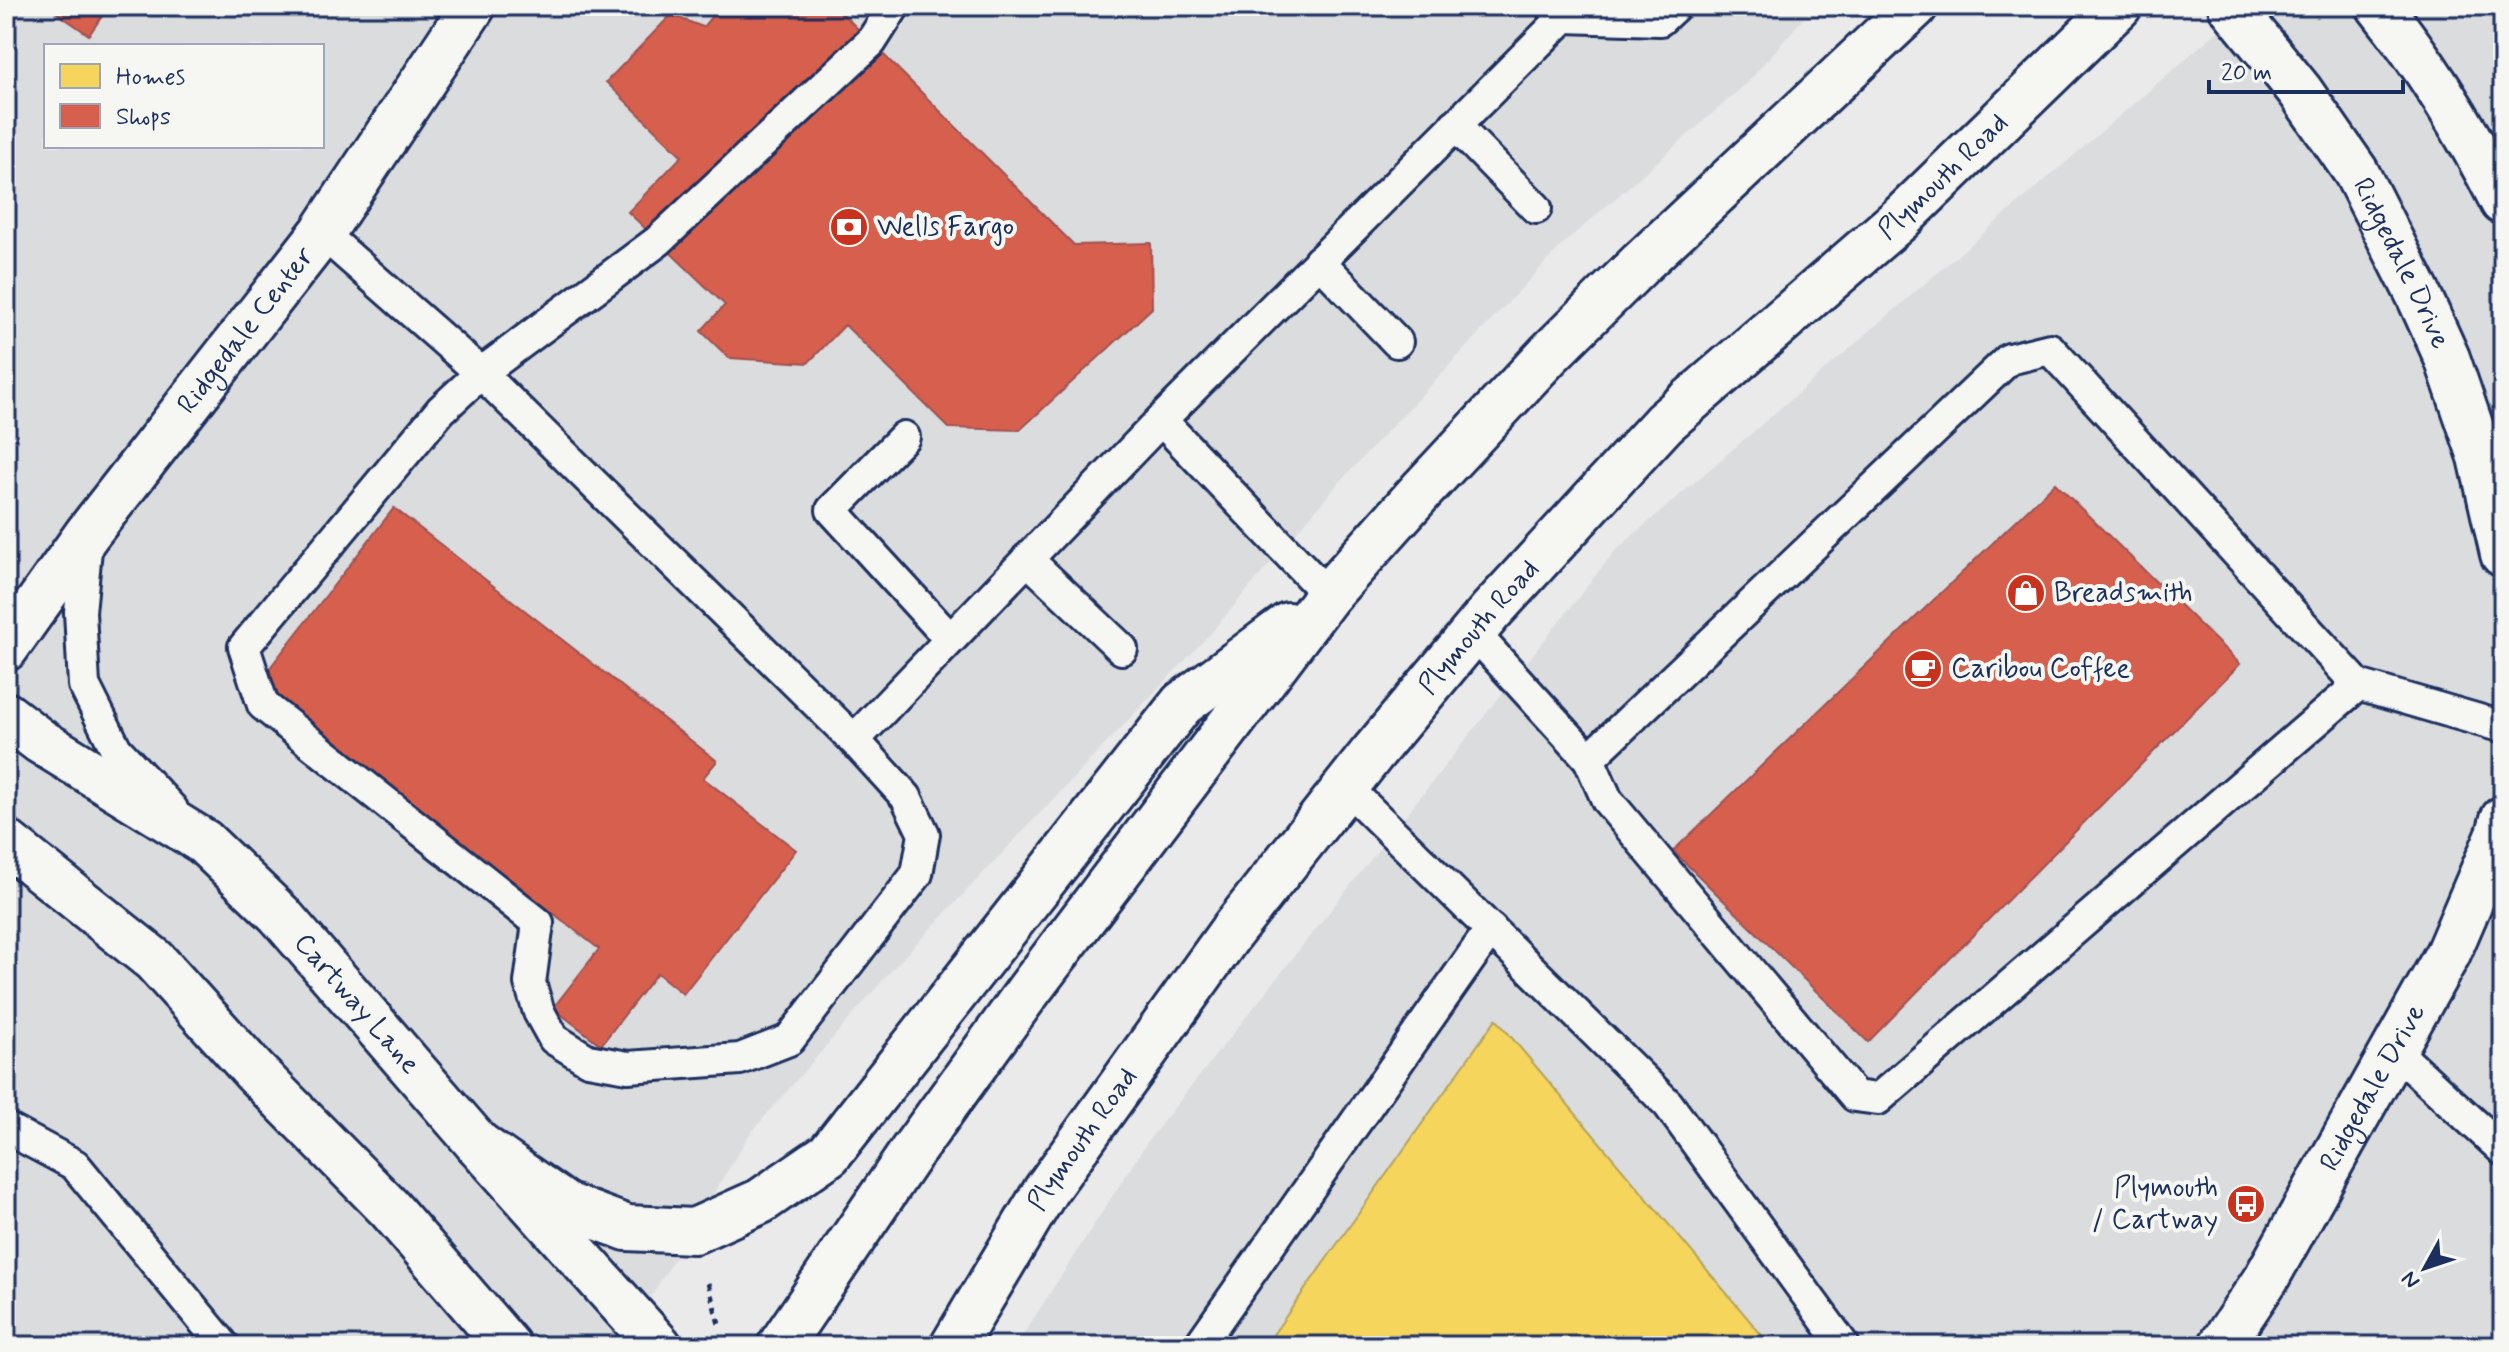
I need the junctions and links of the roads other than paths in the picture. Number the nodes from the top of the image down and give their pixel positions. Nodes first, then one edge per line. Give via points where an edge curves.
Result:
1 (473, 6) edge
2 (894, 6) edge
3 (1675, 6) edge
4 (1915, 6) edge
5 (2119, 6) edge
6 (2231, 6) edge
7 (2379, 6) edge
8 (1558, 12) edge
9 (1455, 125) junction
10 (2503, 202) edge
11 (1536, 208) dead end
12 (322, 233) junction
13 (1319, 261) junction
14 (1397, 342) dead end
15 (481, 373) junction
16 (1161, 420) junction
17 (904, 437) dead end
18 (87, 534) junction
19 (2503, 554) edge
20 (1027, 559) junction
21 (1328, 595) junction
22 (1473, 632) junction
23 (950, 639) junction
24 (6, 648) edge
25 (1122, 649) dead end
26 (2358, 685) junction
27 (6, 715) edge
28 (2503, 727) edge
29 (854, 740) junction
30 (1589, 759) junction
31 (1346, 787) junction
32 (2503, 819) edge
33 (6, 842) edge
34 (204, 842) junction
35 (1491, 929) junction
36 (2394, 1050) junction
37 (6, 1128) edge
38 (478, 1144) junction
39 (2503, 1150) edge
40 (224, 1346) edge
41 (508, 1346) edge
42 (659, 1346) edge
43 (780, 1346) edge
44 (953, 1346) edge
45 (1199, 1346) edge
46 (1844, 1346) edge
47 (2221, 1346) edge

1 - 12 main road, Ridgedale Center
2 - 15 lane via 871,42 658,241
3 - 8 lane via 1660,20
4 - 21 main road via 1549,354
5 - 22 main road, Plymouth Road via 1900,219 1664,423
6 - 19 main road, Ridgedale Drive via 2356,172 2418,294 2481,457
7 - 10 main road via 2469,136
8 - 9 lane
9 - 11 lane
9 - 13 lane
12 - 15 lane
12 - 18 main road, Ridgedale Center
13 - 14 lane
13 - 16 lane
15 - 29 lane
15 - 29 lane via 441,410 244,647 263,705 538,923 530,983 554,1039 588,1060 628,1067 740,1059 789,1040 917,874 924,834 906,797
16 - 20 lane
16 - 21 lane
17 - 23 lane via 832,510
18 - 24 main road, Ridgedale Center
18 - 34 lane via 80,612 84,685 116,749
20 - 23 lane
20 - 25 lane
21 - 38 main road via 1182,704 829,1154 761,1201 694,1231 627,1228 565,1205
21 - 43 main road via 1029,990
22 - 30 lane
22 - 31 main road, Plymouth Road
23 - 29 lane
26 - 28 lane
26 - 30 lane via 2050,349 2009,359
26 - 30 lane via 1878,1099 1855,1096 1607,800
27 - 34 main road, Cartway Lane
31 - 35 lane
31 - 44 main road, Plymouth Road via 1231,932 1046,1190
32 - 36 main road, Ridgedale Drive via 2448,953
33 - 41 main road via 154,960 389,1208
34 - 38 main road, Cartway Lane via 279,914
35 - 45 lane
35 - 46 lane via 1668,1104
36 - 39 lane
36 - 47 main road, Ridgedale Drive via 2267,1277
37 - 40 lane via 75,1165
38 - 42 main road, Cartway Lane

